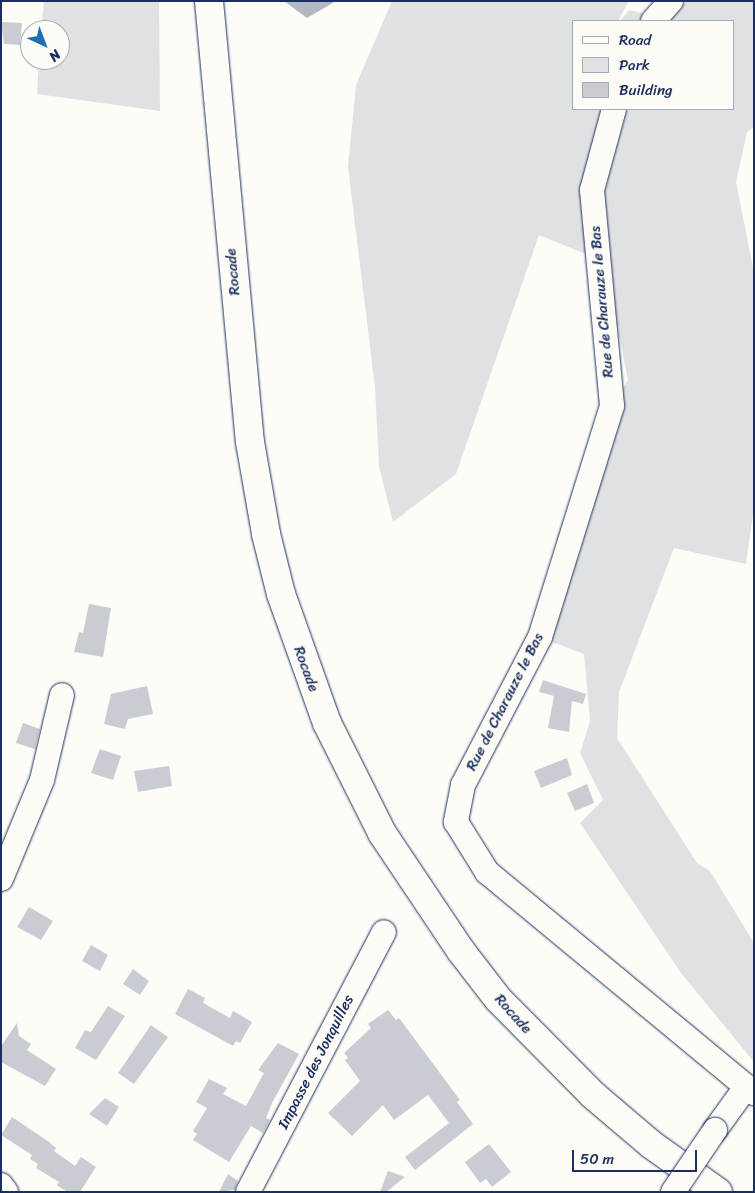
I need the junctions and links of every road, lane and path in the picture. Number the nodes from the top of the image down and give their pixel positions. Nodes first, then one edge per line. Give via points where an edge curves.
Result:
1 (209, 1) edge
2 (671, 1) edge
3 (654, 20) edge
4 (614, 110) edge
5 (62, 695) dead end
6 (1, 879) edge
7 (384, 932) dead end
8 (750, 1090) edge
9 (1, 1185) edge
10 (6, 1192) edge
11 (248, 1192) edge
12 (672, 1192) edge
13 (718, 1192) edge

1 - 13 main road, Rocade via 250,442 266,534 281,594 326,723 387,842 460,952 498,999 593,1095 652,1145
2 - 3 street
4 - 8 street, Rue de Charauze le Bas via 592,190 612,406 540,637 463,784 456,822 487,872
5 - 6 street via 42,780
7 - 11 street, Impasse des Jonquilles
8 - 12 street, bridge via 715,1130
9 - 10 street

